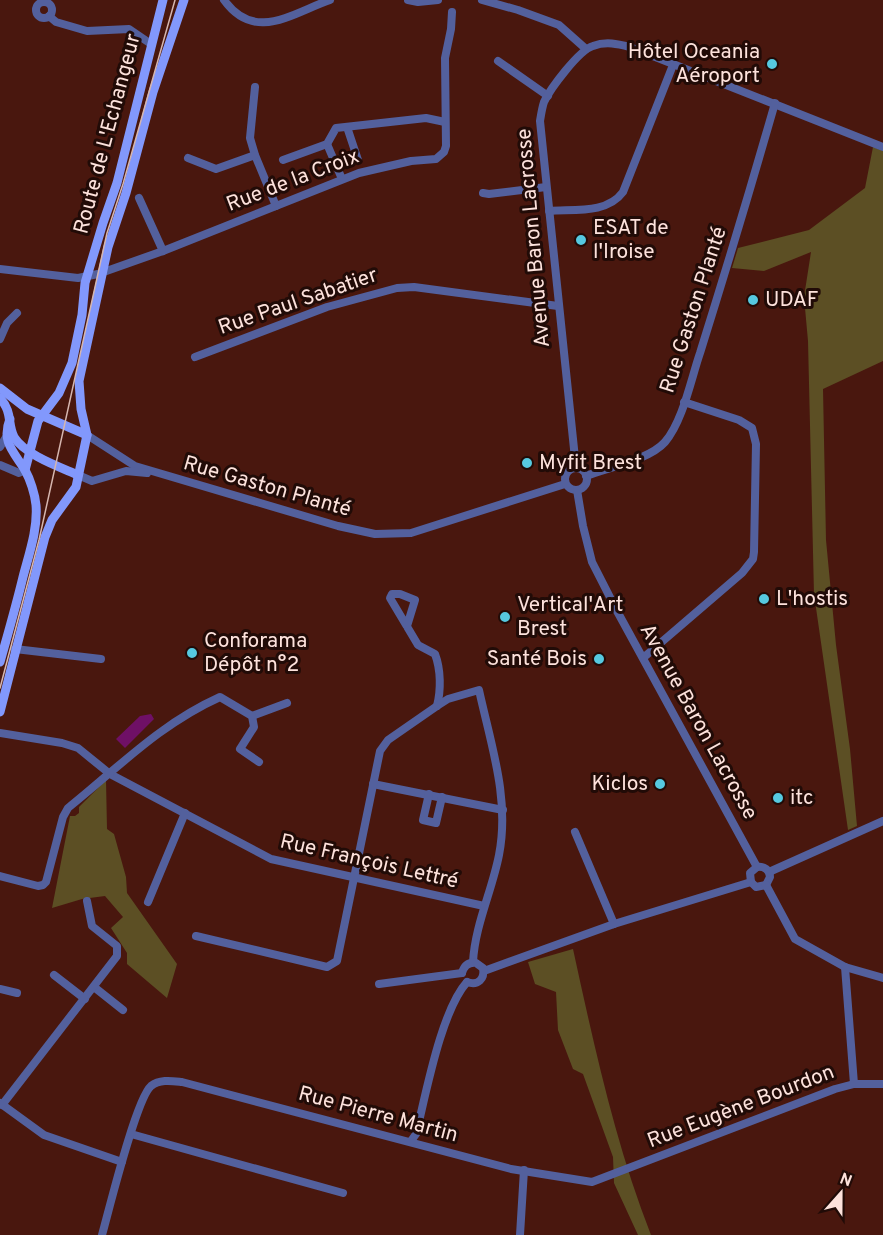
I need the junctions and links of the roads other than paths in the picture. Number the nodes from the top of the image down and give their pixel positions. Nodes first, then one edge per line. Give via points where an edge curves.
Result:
1 (163, 0) edge
2 (184, 0) edge
3 (224, 0) edge
4 (330, 0) edge
5 (408, 0) edge
6 (438, 0) edge
7 (482, 0) edge
8 (452, 12) dead end
9 (49, 16) dead end
10 (151, 44) junction
11 (586, 49) junction
12 (498, 61) dead end
13 (674, 65) junction
14 (255, 87) dead end
15 (548, 96) junction
16 (775, 104) junction
17 (446, 122) junction
18 (347, 127) junction
19 (327, 144) junction
20 (883, 147) edge
21 (255, 155) junction
22 (188, 158) dead end
23 (283, 160) dead end
24 (358, 160) dead end
25 (342, 179) junction
26 (546, 188) junction
27 (483, 193) dead end
28 (139, 198) dead end
29 (276, 206) junction
30 (549, 211) junction
31 (162, 251) junction
32 (0, 269) edge
33 (103, 272) junction
34 (87, 276) junction
35 (558, 306) junction
36 (17, 313) dead end
37 (0, 339) edge
38 (195, 357) dead end
39 (0, 387) edge
40 (0, 398) edge
41 (684, 402) junction
42 (41, 416) junction
43 (10, 419) junction
44 (8, 434) junction
45 (87, 435) junction
46 (0, 447) edge
47 (30, 452) junction
48 (0, 465) edge
49 (576, 468) junction
50 (25, 470) junction
51 (78, 475) junction
52 (166, 476) junction
53 (586, 476) junction
54 (565, 484) junction
55 (577, 490) junction
56 (407, 626) dead end
57 (15, 649) junction
58 (643, 658) junction
59 (101, 659) dead end
60 (0, 662) edge
61 (286, 703) dead end
62 (437, 706) junction
63 (0, 712) edge
64 (252, 716) junction
65 (0, 733) edge
66 (259, 762) dead end
67 (110, 774) junction
68 (373, 784) junction
69 (429, 794) junction
70 (442, 797) junction
71 (503, 810) junction
72 (185, 813) junction
73 (883, 821) edge
74 (575, 832) dead end
75 (757, 867) junction
76 (769, 872) junction
77 (0, 876) edge
78 (353, 877) junction
79 (751, 882) junction
80 (766, 885) junction
81 (87, 901) dead end
82 (148, 902) dead end
83 (484, 906) junction
84 (614, 924) junction
85 (196, 936) dead end
86 (472, 962) junction
87 (845, 967) junction
88 (483, 971) junction
89 (462, 973) junction
90 (54, 975) dead end
91 (883, 978) edge
92 (467, 982) junction
93 (379, 984) dead end
94 (94, 987) junction
95 (0, 989) edge
96 (17, 993) dead end
97 (85, 999) junction
98 (123, 1010) dead end
99 (854, 1084) junction
100 (883, 1084) edge
101 (1, 1104) edge
102 (131, 1134) junction
103 (411, 1142) junction
104 (122, 1162) junction
105 (524, 1170) junction
106 (614, 1175) joint
107 (343, 1193) dead end
108 (102, 1235) edge
109 (520, 1235) edge

1 - 10 main road, Route de L'Echangeur
2 - 33 main road, Route de L'Echangeur via 153,92
3 - 4 street via 237,15 266,22
5 - 6 street
7 - 11 street via 559,25
8 - 17 street via 445,58
9 - 10 street via 56,22 87,31 129,29
10 - 34 main road, Route de L'Echangeur via 117,183
11 - 13 street via 616,44
11 - 15 street, Avenue Baron Lacrosse
12 - 15 street
13 - 16 street
13 - 30 street via 619,198 604,207
14 - 21 street via 249,138
15 - 26 street, Avenue Baron Lacrosse via 540,121
16 - 20 street
16 - 41 street, Rue Gaston Planté
17 - 18 street via 426,118
17 - 25 street, Rue de la Croix via 446,146 440,157 374,168
18 - 19 street via 336,128
18 - 24 street
19 - 23 street
19 - 25 street
21 - 22 street via 216,169
21 - 29 street
25 - 29 street, Rue de la Croix
26 - 27 street
26 - 30 street, Avenue Baron Lacrosse
28 - 31 street
29 - 31 street, Rue de la Croix
30 - 35 street, Avenue Baron Lacrosse
31 - 33 street, Rue de la Croix
32 - 34 street, Rue de la Croix
33 - 34 street, Rue de la Croix
33 - 45 main road, Route de L'Echangeur via 79,381
34 - 42 main road, Route de L'Echangeur via 72,363 60,393
35 - 38 street, Rue Paul Sabatier via 397,288 327,307
35 - 49 street, Avenue Baron Lacrosse
36 - 37 street via 7,322
39 - 42 main road, Rue Gaston Planté
40 - 43 main road
41 - 53 street, Rue Gaston Planté via 673,430 656,449
41 - 58 street via 752,428 756,444 753,559 742,573
42 - 45 main road, Rue Gaston Planté
42 - 47 main road
43 - 44 main road
43 - 47 main road via 15,437
44 - 46 street
44 - 50 main road via 12,453
45 - 51 main road
45 - 52 street, Rue Gaston Planté via 129,463
47 - 50 main road
47 - 51 main road
48 - 50 street via 19,473
49 - 53 street
49 - 54 street via 567,472
50 - 60 main road via 34,495 35,521
51 - 52 street, Rue Gaston Planté via 92,481 126,471
51 - 57 main road via 75,488 45,537
52 - 54 street, Rue Gaston Planté via 355,531 394,535
53 - 55 street via 584,487
54 - 55 street
55 - 58 street, Avenue Baron Lacrosse via 592,562
56 - 62 street via 418,645 435,654 438,662
57 - 59 street
57 - 63 main road
58 - 75 street, Avenue Baron Lacrosse
61 - 64 street
62 - 68 street via 388,740 380,751
62 - 71 street via 479,690 498,769
64 - 66 street via 254,727 240,748
64 - 67 street via 220,697 168,725
65 - 67 street, Rue François Lettré via 70,745
67 - 72 street, Rue François Lettré
67 - 77 street via 66,812 43,885
68 - 69 street
68 - 78 street
69 - 70 street
69 - 70 street via 423,820 436,823
70 - 71 street
71 - 83 street via 499,854
72 - 78 street, Rue François Lettré via 271,859
72 - 82 street
73 - 76 street
74 - 84 street
75 - 76 street
75 - 79 street via 750,873
76 - 80 street
78 - 83 street, Rue François Lettré
78 - 85 street via 337,961 327,967
79 - 80 street via 756,887
79 - 84 street
80 - 87 street via 795,939
81 - 94 street via 92,926 117,946 117,956
83 - 86 street
84 - 88 street
86 - 88 street
86 - 89 street
87 - 91 street
87 - 99 street
88 - 92 street via 480,981
89 - 92 street
89 - 93 street
90 - 97 street
92 - 103 street via 452,1007
94 - 97 street
94 - 98 street
95 - 96 street
97 - 101 street
99 - 100 street, Rue Eugène Bourdon
99 - 106 street, Rue Eugène Bourdon
101 - 104 street via 44,1136
102 - 103 street, Rue Pierre Martin via 149,1088 171,1081
102 - 104 street
102 - 107 street
103 - 105 street, Rue Pierre Martin
104 - 108 street
105 - 106 street, Rue Pierre Martin via 592,1182
105 - 109 street

